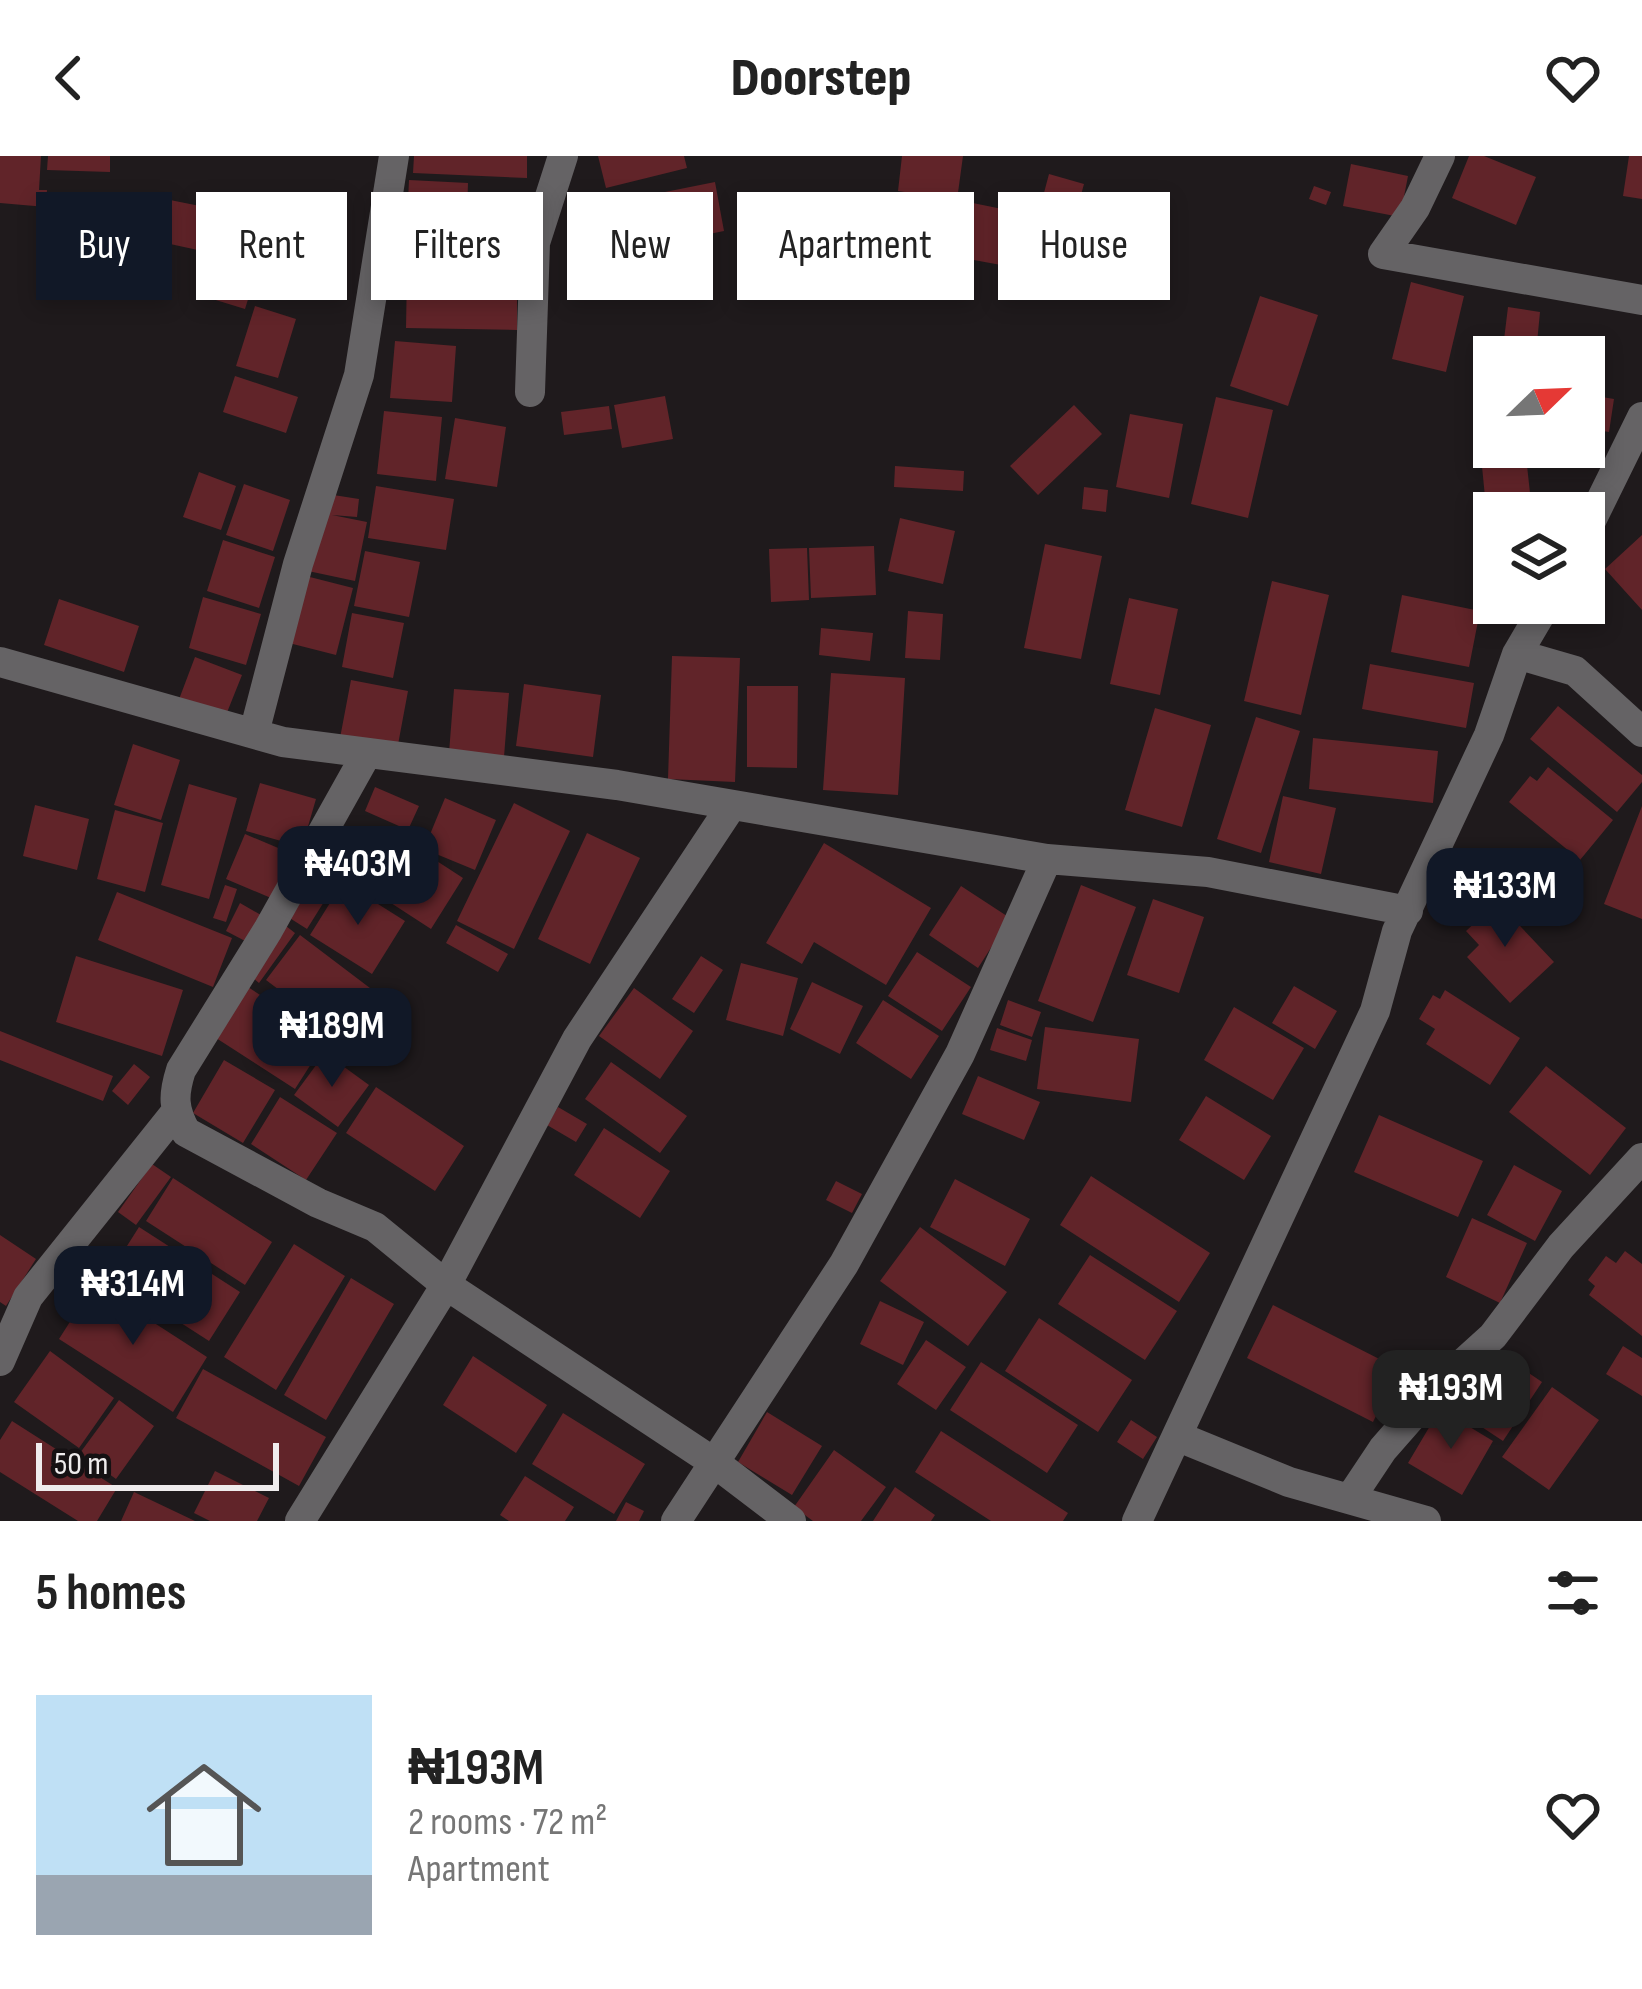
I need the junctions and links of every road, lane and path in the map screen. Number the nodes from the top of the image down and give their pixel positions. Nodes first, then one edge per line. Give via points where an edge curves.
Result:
1 (394, 156) edge
2 (563, 156) edge
3 (1440, 156) edge
4 (1642, 300) edge
5 (530, 392) dead end
6 (1642, 417) edge
7 (1605, 492) edge
8 (1534, 624) edge
9 (1516, 654) junction
10 (0, 662) edge
11 (1642, 732) edge
12 (254, 733) junction
13 (367, 753) junction
14 (732, 805) junction
15 (1047, 859) junction
16 (1408, 911) junction
17 (175, 1113) junction
18 (1642, 1158) edge
19 (446, 1285) junction
20 (0, 1361) edge
21 (1179, 1437) junction
22 (715, 1463) junction
23 (1352, 1497) junction
24 (300, 1521) edge
25 (676, 1521) edge
26 (791, 1521) edge
27 (1138, 1521) edge
28 (1426, 1521) edge

1 - 12 street via 359,375
2 - 5 street via 535,243
3 - 4 street via 1383,254
6 - 7 street
8 - 9 street
9 - 11 street via 1576,671
9 - 16 street via 1489,735
10 - 12 street
12 - 13 street
13 - 14 street
13 - 17 street via 182,1070
14 - 15 street
14 - 19 street via 578,1039
15 - 16 street via 1208,872
15 - 22 street via 948,1076 844,1264
16 - 21 street via 1375,1011
17 - 19 street via 186,1132 376,1227
17 - 20 street via 28,1297
18 - 23 street via 1492,1336 1383,1449
19 - 22 street
19 - 24 street
21 - 23 street via 1288,1482
21 - 27 street
22 - 25 street
22 - 26 street
23 - 28 street

